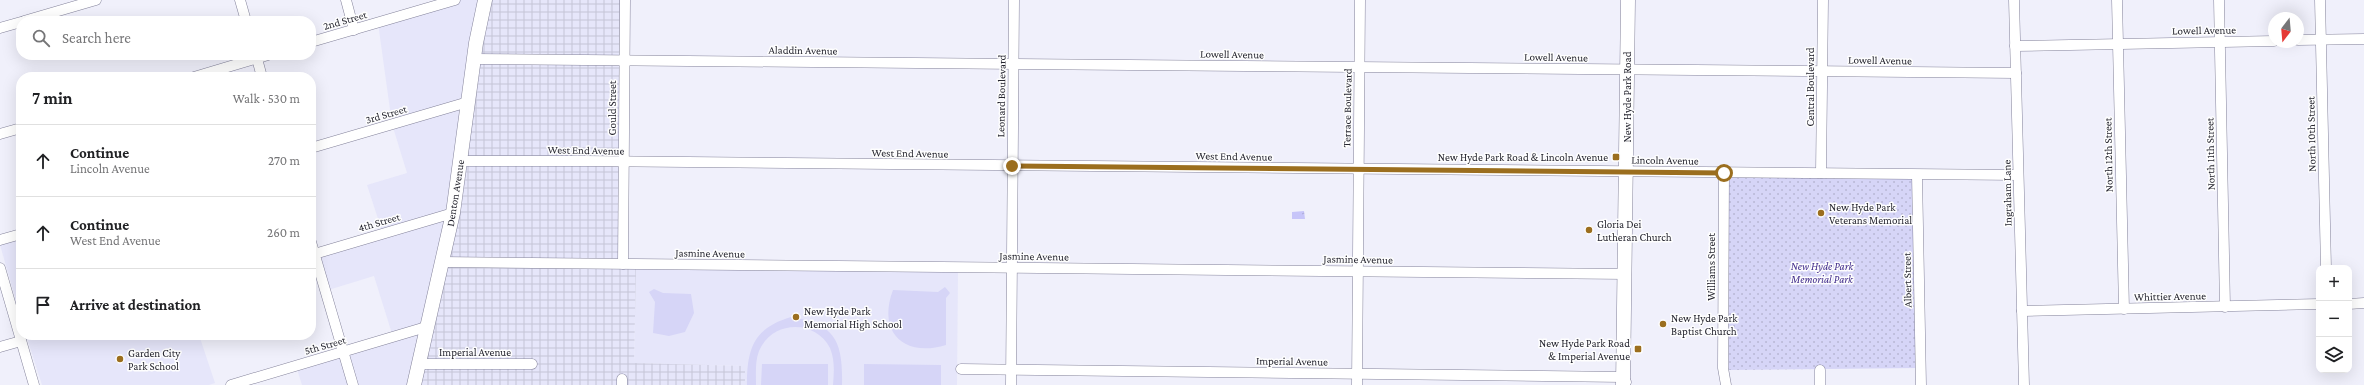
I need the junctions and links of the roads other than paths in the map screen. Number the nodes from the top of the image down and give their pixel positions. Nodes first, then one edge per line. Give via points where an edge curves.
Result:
1 (96, 0) edge
2 (240, 0) edge
3 (346, 0) edge
4 (455, 0) edge
5 (485, 0) edge
6 (625, 0) edge
7 (1014, 0) edge
8 (1360, 0) edge
9 (1628, 0) edge
10 (1823, 0) edge
11 (2014, 0) edge
12 (2117, 0) edge
13 (2219, 0) edge
14 (2320, 0) edge
15 (41, 16) edge
16 (245, 16) edge
17 (16, 23) edge
18 (0, 28) edge
19 (354, 30) junction
20 (2364, 39) edge
21 (2304, 40) edge
22 (2321, 40) junction
23 (316, 41) edge
24 (2268, 41) edge
25 (2220, 42) junction
26 (2118, 44) junction
27 (2015, 46) junction
28 (474, 59) junction
29 (247, 60) edge
30 (257, 60) edge
31 (624, 60) junction
32 (1014, 64) junction
33 (1096, 65) joint
34 (1360, 67) junction
35 (1627, 70) junction
36 (210, 72) edge
37 (260, 72) edge
38 (1822, 72) junction
39 (2016, 73) junction
40 (468, 102) junction
41 (16, 129) edge
42 (0, 134) edge
43 (316, 147) edge
44 (460, 161) junction
45 (624, 162) junction
46 (1012, 166) junction
47 (1359, 169) junction
48 (1627, 172) junction
49 (1724, 173) junction
50 (1821, 173) junction
51 (1917, 175) junction
52 (2018, 175) junction
53 (453, 213) junction
54 (16, 235) edge
55 (0, 240) edge
56 (316, 253) edge
57 (442, 262) junction
58 (316, 264) edge
59 (623, 264) junction
60 (2326, 265) edge
61 (0, 268) edge
62 (1012, 268) junction
63 (1358, 271) junction
64 (1626, 274) junction
65 (2316, 304) edge
66 (2352, 304) edge
67 (2364, 304) edge
68 (2226, 307) junction
69 (2124, 309) junction
70 (2022, 311) junction
71 (16, 324) edge
72 (426, 327) junction
73 (21, 341) joint
74 (0, 347) edge
75 (343, 352) junction
76 (419, 364) junction
77 (532, 364) dead end
78 (961, 369) dead end
79 (1011, 370) junction
80 (1820, 370) dead end
81 (1357, 374) junction
82 (1625, 382) edge
83 (34, 385) edge
84 (231, 385) edge
85 (353, 385) edge
86 (414, 385) edge
87 (1011, 385) edge
88 (1357, 385) edge
89 (1726, 385) edge
90 (1820, 385) edge
91 (1921, 385) edge
92 (2024, 385) edge

1 - 15 street
2 - 16 street
3 - 19 street
4 - 19 street, 2nd Street
5 - 28 main road, Denton Avenue
6 - 31 street, Gould Street
7 - 32 street, Leonard Boulevard
8 - 34 street, Terrace Boulevard
9 - 35 main road, New Hyde Park Road
10 - 38 street, Central Boulevard
11 - 27 street, Ingraham Lane
12 - 26 street, North 12th Street
13 - 25 street, North 11th Street
14 - 22 street, North 10th Street
17 - 18 street
19 - 23 street, 2nd Street
20 - 22 street
21 - 22 street
22 - 60 street, North 10th Street
24 - 25 street, Lowell Avenue
25 - 26 street, Lowell Avenue
25 - 68 street, North 11th Street
26 - 27 street, Lowell Avenue
26 - 69 street, North 12th Street
27 - 39 street, Ingraham Lane
28 - 31 street, Aladdin Avenue
28 - 40 main road, Denton Avenue
29 - 36 street
30 - 37 street
31 - 32 street, Aladdin Avenue
31 - 45 street, Gould Street
32 - 33 street, Aladdin Avenue
32 - 46 street, Leonard Boulevard
33 - 34 street, Lowell Avenue
34 - 35 street, Lowell Avenue
34 - 47 street, Terrace Boulevard
35 - 38 street, Lowell Avenue
35 - 48 main road, New Hyde Park Road
38 - 39 street, Lowell Avenue
38 - 50 street, Central Boulevard
39 - 52 street, Ingraham Lane
40 - 43 street, 3rd Street
40 - 44 main road, Denton Avenue
41 - 42 street
44 - 45 street, West End Avenue
44 - 53 main road, Denton Avenue
45 - 46 street, West End Avenue
45 - 59 street, Gould Street
46 - 47 street, West End Avenue
46 - 62 street, Leonard Boulevard
47 - 48 street, Lincoln Avenue
47 - 63 street, Terrace Boulevard
48 - 49 street, Lincoln Avenue
48 - 64 main road, New Hyde Park Road
49 - 50 street, Lincoln Avenue
49 - 89 street, Williams Street via 1723,368
50 - 51 street, Lincoln Avenue
51 - 52 street, Lincoln Avenue
51 - 91 street, Albert Street
52 - 70 street, Ingraham Lane
53 - 56 street, 4th Street
53 - 57 main road, Denton Avenue
54 - 55 street
57 - 59 street, Jasmine Avenue
57 - 72 main road, Denton Avenue
58 - 75 street
59 - 62 street, Jasmine Avenue
61 - 71 street
62 - 63 street, Jasmine Avenue
62 - 79 street, Leonard Boulevard
63 - 64 street, Jasmine Avenue
63 - 81 street, Terrace Boulevard
64 - 82 main road, New Hyde Park Road
65 - 68 street, Whittier Avenue
66 - 67 street
68 - 69 street, Whittier Avenue
69 - 70 street, Whittier Avenue
70 - 92 street, Ingraham Lane
72 - 75 street, 5th Street
72 - 76 main road, Denton Avenue
73 - 74 street
73 - 83 street
75 - 84 street, 5th Street
75 - 85 street
76 - 77 street, Imperial Avenue
76 - 86 main road, Denton Avenue
78 - 79 street, Imperial Avenue
79 - 81 street, Imperial Avenue
79 - 87 street, Leonard Boulevard
80 - 90 street
81 - 82 street, Imperial Avenue
81 - 88 street, Terrace Boulevard

